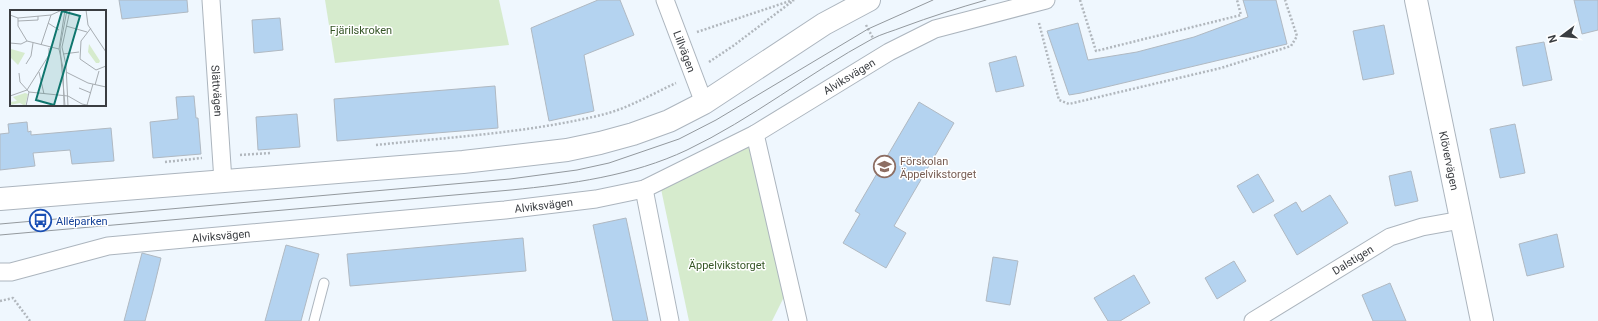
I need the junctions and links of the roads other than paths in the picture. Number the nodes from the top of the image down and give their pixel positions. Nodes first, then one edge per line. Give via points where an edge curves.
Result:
1 (211, 0) edge
2 (664, 0) edge
3 (869, 0) edge
4 (1416, 0) edge
5 (1040, 1) edge
6 (704, 103) junction
7 (755, 134) junction
8 (223, 181) junction
9 (644, 188) junction
10 (0, 199) edge
11 (1461, 220) junction
12 (0, 272) edge
13 (324, 283) dead end
14 (314, 321) edge
15 (670, 321) edge
16 (798, 321) edge
17 (1253, 321) edge
18 (1482, 321) edge

1 - 8 street, Slättvägen
2 - 6 street, Lillvägen
3 - 6 street via 824,24
4 - 11 street, Klövervägen
5 - 7 street, Alviksvägen via 935,29 889,52
6 - 8 street via 669,121 633,134 566,150 463,162
7 - 9 street, Alviksvägen
7 - 16 street
8 - 10 street
9 - 12 street, Alviksvägen via 596,199 505,210 108,246 11,272
9 - 15 street
11 - 17 street, Dalstigen via 1422,227 1390,237
11 - 18 street, Klövervägen
13 - 14 lane

